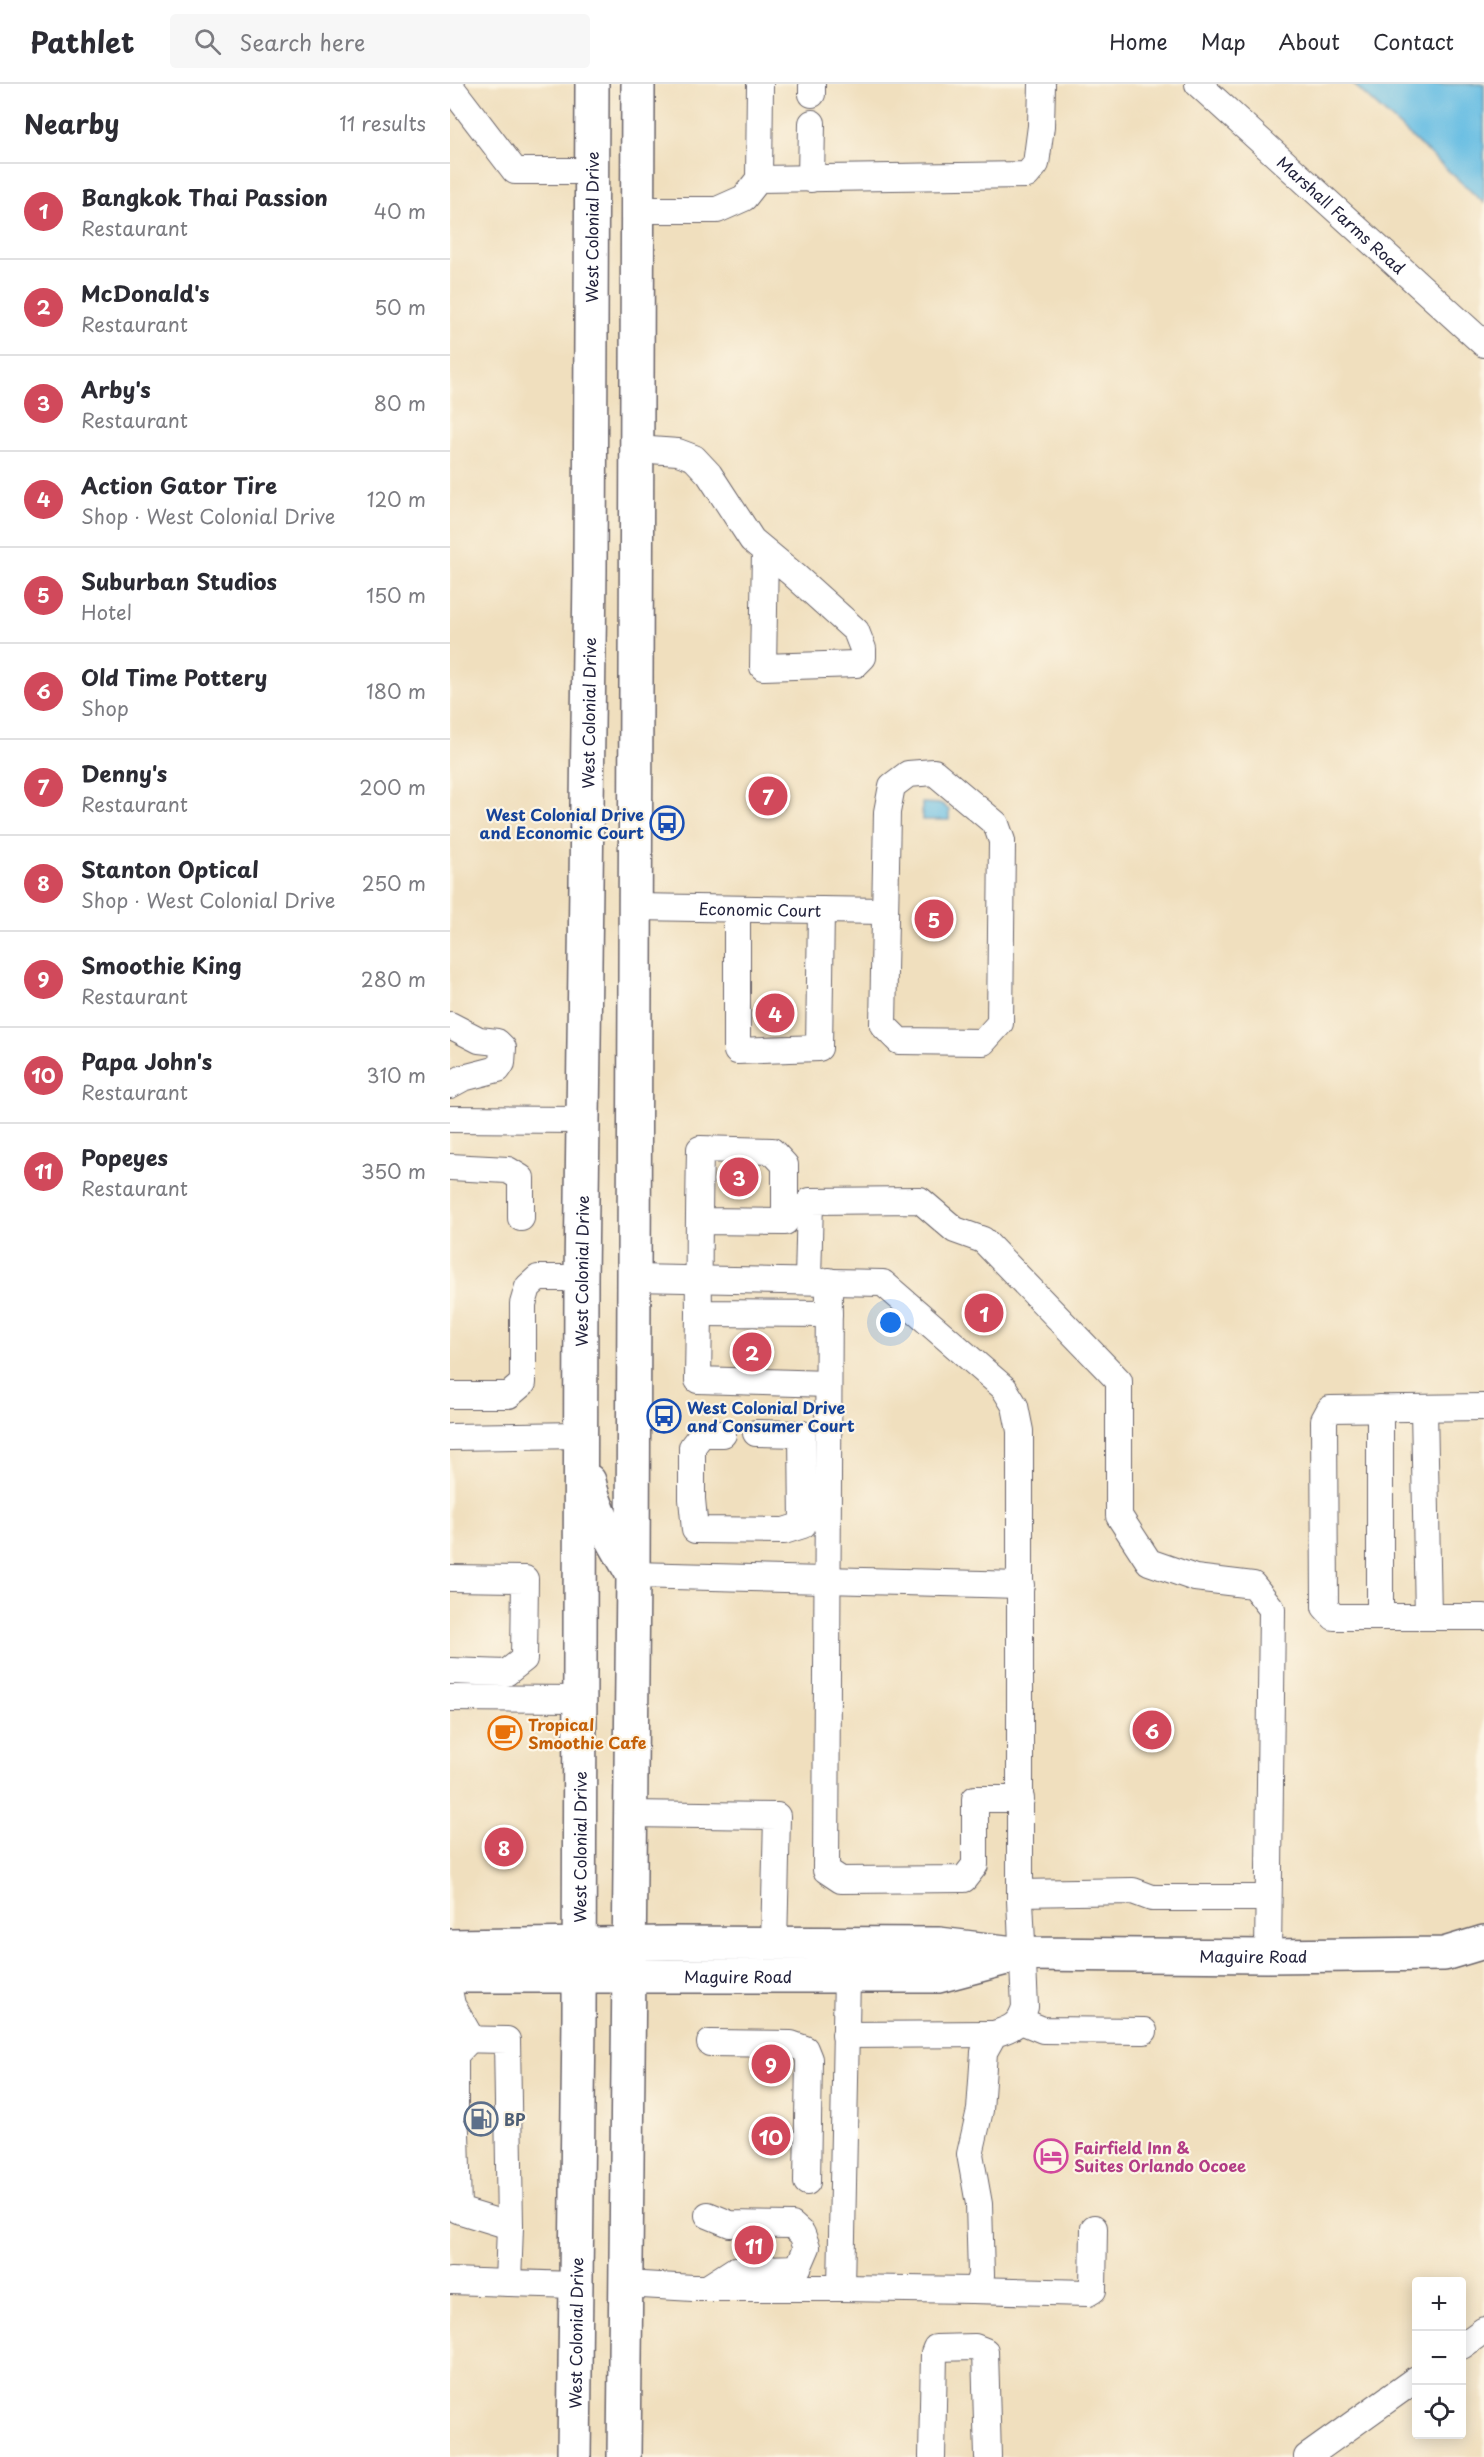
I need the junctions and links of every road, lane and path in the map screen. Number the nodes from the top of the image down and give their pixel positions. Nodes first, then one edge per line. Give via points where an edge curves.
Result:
1 (592, 84) edge
2 (638, 84) edge
3 (760, 84) edge
4 (1042, 84) edge
5 (1198, 84) edge
6 (450, 86) edge
7 (812, 123) dead end
8 (592, 171) junction
9 (759, 179) junction
10 (811, 179) junction
11 (637, 210) junction
12 (1484, 344) edge
13 (636, 449) junction
14 (765, 551) junction
15 (636, 907) junction
16 (586, 908) junction
17 (737, 909) junction
18 (821, 910) junction
19 (885, 911) junction
20 (450, 1025) edge
21 (450, 1085) edge
22 (450, 1119) edge
23 (583, 1120) junction
24 (450, 1167) edge
25 (785, 1192) junction
26 (810, 1201) junction
27 (521, 1218) dead end
28 (699, 1221) junction
29 (581, 1278) junction
30 (634, 1278) junction
31 (699, 1278) junction
32 (819, 1280) junction
33 (699, 1313) junction
34 (829, 1314) junction
35 (828, 1383) junction
36 (450, 1395) edge
37 (1484, 1407) edge
38 (1380, 1408) junction
39 (1424, 1408) junction
40 (756, 1433) dead end
41 (723, 1434) dead end
42 (581, 1435) junction
43 (450, 1437) edge
44 (815, 1525) junction
45 (633, 1575) junction
46 (450, 1578) edge
47 (826, 1581) junction
48 (1021, 1585) junction
49 (1380, 1617) junction
50 (1428, 1617) junction
51 (1484, 1617) edge
52 (450, 1671) edge
53 (450, 1698) edge
54 (580, 1699) junction
55 (1020, 1799) junction
56 (630, 1814) junction
57 (1020, 1893) junction
58 (1268, 1898) junction
59 (1484, 1942) edge
60 (774, 1944) junction
61 (450, 1946) edge
62 (1022, 1954) junction
63 (1268, 1956) junction
64 (579, 1961) junction
65 (628, 1961) junction
66 (450, 1976) edge
67 (847, 1976) junction
68 (450, 1995) edge
69 (1021, 2021) junction
70 (1144, 2031) dead end
71 (994, 2034) junction
72 (845, 2035) junction
73 (460, 2038) edge
74 (710, 2043) dead end
75 (807, 2182) dead end
76 (708, 2215) dead end
77 (510, 2226) junction
78 (1094, 2228) dead end
79 (450, 2281) edge
80 (508, 2283) junction
81 (625, 2284) junction
82 (575, 2285) junction
83 (707, 2288) junction
84 (841, 2288) junction
85 (972, 2290) junction
86 (1484, 2330) edge
87 (1466, 2343) edge
88 (1412, 2382) edge
89 (574, 2457) edge
90 (624, 2457) edge
91 (932, 2457) edge
92 (988, 2457) edge
93 (1307, 2457) edge

1 - 8 main road, West Colonial Drive
2 - 11 main road
3 - 9 street
4 - 10 street via 1036,164 1027,176
5 - 12 street, Marshall Farms Road
6 - 8 street via 515,171
7 - 10 street
8 - 16 main road, West Colonial Drive
9 - 10 street
9 - 11 street via 744,198 717,210
11 - 13 main road
13 - 14 street via 678,452 694,458 709,474 752,540
13 - 15 main road
14 - 14 street via 856,631 863,649 863,657 856,664 763,667
15 - 16 main road
15 - 17 street, Economic Court
15 - 30 main road
16 - 23 main road, West Colonial Drive
17 - 18 street, Economic Court
17 - 18 street via 737,1051 819,1047
18 - 19 street, Economic Court
19 - 19 street via 887,812 892,786 908,774 934,772 996,824 1002,841 1000,1023 984,1042 899,1041 883,1025
20 - 21 street via 503,1048 498,1069
22 - 23 street
23 - 29 main road, West Colonial Drive
24 - 27 street via 508,1170 521,1178
25 - 26 street
25 - 28 street via 785,1222
25 - 28 street via 785,1165 772,1151 700,1149
26 - 32 street
26 - 58 street via 920,1200 955,1230 983,1240 1119,1381 1119,1516 1149,1562 1195,1578 1253,1585 1272,1609
28 - 31 street
29 - 36 street via 538,1278 528,1287 523,1304 523,1383 509,1395
29 - 42 main road, West Colonial Drive
30 - 31 street
30 - 45 main road
31 - 32 street
31 - 33 street
32 - 34 street
32 - 48 street via 883,1283 1004,1388 1015,1406 1020,1431
33 - 34 street
33 - 35 street via 698,1380
34 - 35 street
35 - 44 street
37 - 39 street
38 - 39 street
38 - 49 street
38 - 49 street via 1330,1409 1324,1420 1326,1607 1334,1617
39 - 50 street
40 - 44 street via 802,1434
41 - 44 street via 702,1434 692,1447 695,1530 784,1531
42 - 43 street
42 - 45 main road via 593,1498
42 - 54 main road, West Colonial Drive
44 - 47 street
45 - 47 street
45 - 56 main road
46 - 52 street via 525,1579 524,1659 506,1673
47 - 48 street
47 - 55 street via 826,1870 841,1880 964,1879 975,1865 975,1799
48 - 55 street
49 - 50 street
50 - 51 street
53 - 54 street
54 - 64 main road, West Colonial Drive
55 - 57 street
56 - 60 street via 777,1816
56 - 65 main road
57 - 58 street via 1133,1891 1152,1898
57 - 62 street
58 - 63 street
59 - 63 main road, Maguire Road via 1444,1954
60 - 62 main road, Maguire Road via 939,1944
60 - 65 main road, Maguire Road via 668,1943
61 - 64 main road, Maguire Road
62 - 63 main road, Maguire Road
62 - 67 main road, Maguire Road via 938,1976
62 - 69 street
64 - 65 main road, Maguire Road
64 - 66 main road, Maguire Road
64 - 82 main road, West Colonial Drive
65 - 67 main road, Maguire Road
65 - 81 main road
67 - 72 street
68 - 73 street
69 - 70 street via 1043,2030
69 - 71 street via 1010,2030
71 - 72 street
71 - 85 street via 984,2052 980,2110 970,2154 979,2204 981,2275
72 - 84 street
73 - 77 street via 455,2055 458,2211
73 - 77 street via 507,2040
74 - 75 street via 791,2044 805,2049 809,2059
76 - 83 street via 730,2224 792,2225 802,2234 807,2247 798,2268 735,2270
77 - 80 street
78 - 85 street via 1093,2290 1088,2293
79 - 80 street
80 - 82 street
81 - 83 street
81 - 90 main road
82 - 89 main road, West Colonial Drive
83 - 84 street
84 - 85 street
86 - 87 street
88 - 93 street
91 - 92 street via 934,2353 936,2348 975,2347 985,2351

